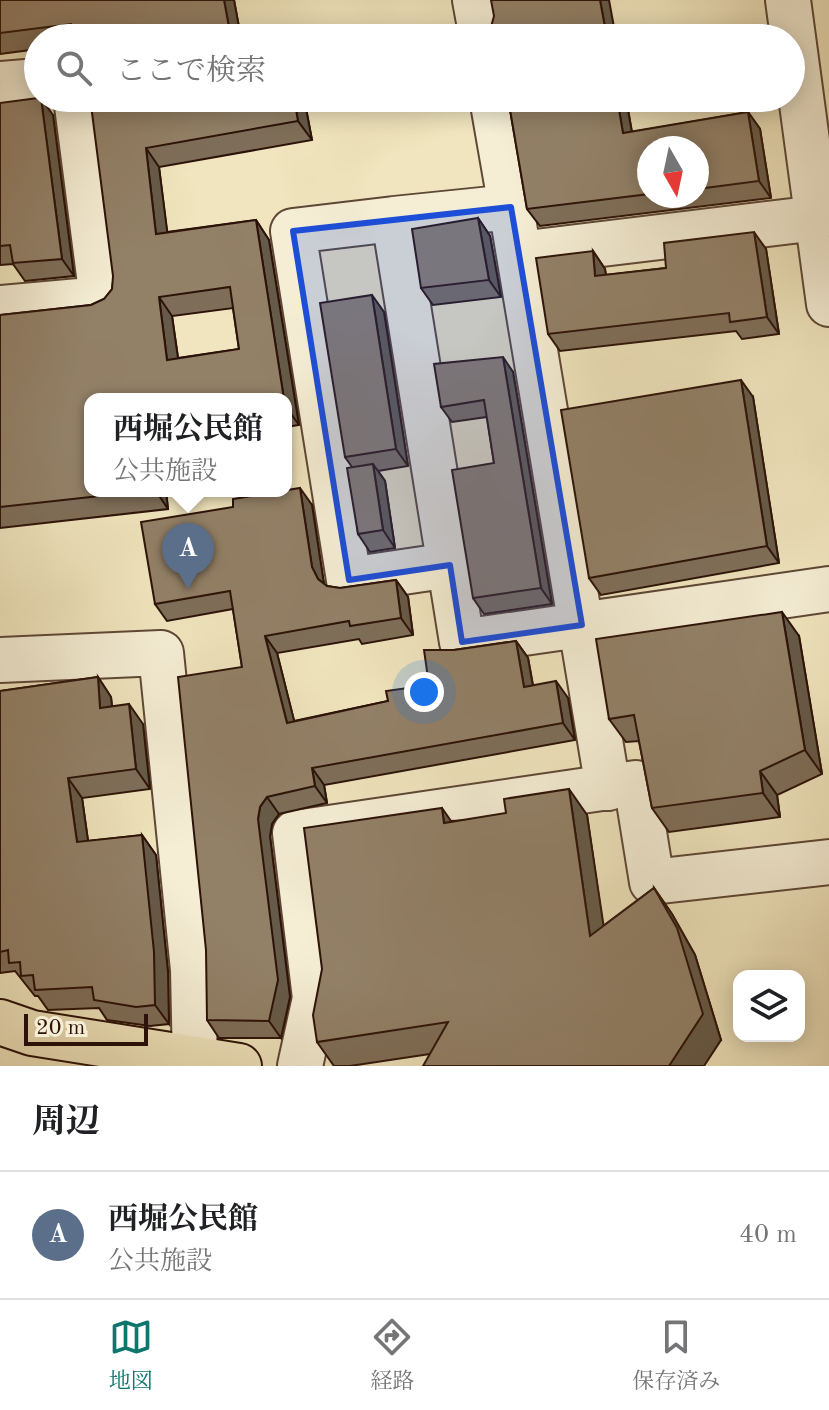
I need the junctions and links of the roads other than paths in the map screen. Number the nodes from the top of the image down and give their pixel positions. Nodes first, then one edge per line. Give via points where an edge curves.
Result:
1 (475, 0) edge
2 (788, 0) edge
3 (479, 24) edge
4 (791, 24) edge
5 (24, 82) edge
6 (0, 84) edge
7 (78, 112) edge
8 (494, 112) edge
9 (803, 112) edge
10 (511, 207) junction
11 (817, 218) junction
12 (394, 219) junction
13 (519, 254) junction
14 (829, 304) edge
15 (0, 308) edge
16 (450, 565) junction
17 (829, 589) edge
18 (582, 625) junction
19 (0, 660) edge
20 (608, 788) junction
21 (829, 862) edge
22 (0, 1022) edge
23 (196, 1062) edge
24 (239, 1066) edge
25 (300, 1066) edge

1 - 3 street
2 - 4 street
5 - 6 street
7 - 15 street via 102,299
8 - 10 street
9 - 11 street
10 - 12 street
10 - 13 street
11 - 13 street
11 - 14 street
12 - 16 street
12 - 16 street via 293,231 349,580
13 - 18 street
16 - 18 street via 462,642
17 - 18 street
18 - 20 street
19 - 23 street via 161,653 193,970
20 - 21 street via 636,783 652,882
20 - 25 street via 295,833 315,998
22 - 23 main road via 32,1033
23 - 24 main road

